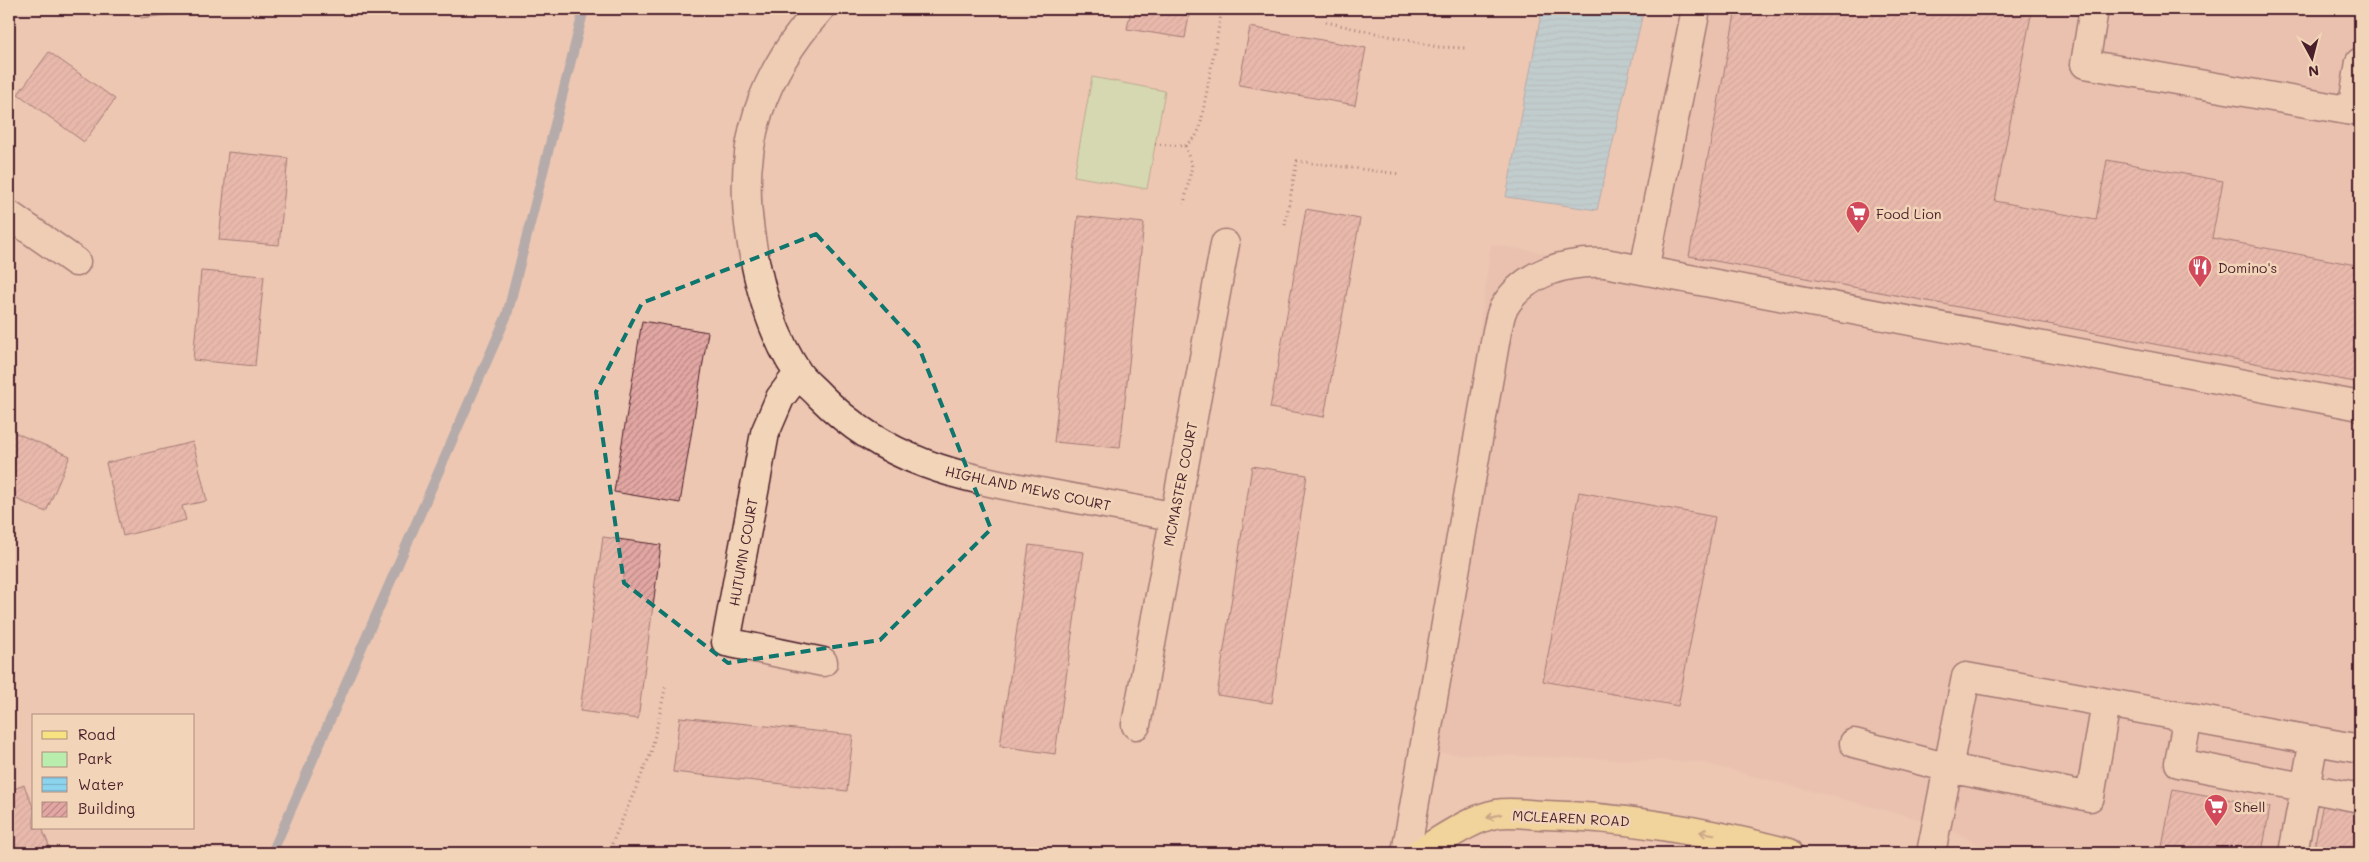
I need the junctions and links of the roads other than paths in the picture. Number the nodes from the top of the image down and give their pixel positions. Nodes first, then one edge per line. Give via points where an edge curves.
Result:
1 (820, 9) edge
2 (1696, 9) edge
3 (2094, 9) edge
4 (2360, 62) edge
5 (9, 215) edge
6 (1226, 244) dead end
7 (76, 262) dead end
8 (1644, 270) junction
9 (798, 374) junction
10 (2360, 406) edge
11 (1173, 516) junction
12 (823, 662) dead end
13 (2106, 703) junction
14 (2188, 717) junction
15 (1136, 725) dead end
16 (2314, 740) junction
17 (1854, 743) dead end
18 (2360, 749) edge
19 (1949, 768) junction
20 (2305, 787) junction
21 (2360, 798) edge
22 (1406, 853) edge
23 (1419, 853) edge
24 (1789, 853) edge
25 (1931, 853) edge
26 (2293, 853) edge

1 - 9 street, HIGHLAND MEWS COURT via 782,60 763,95 751,136 748,176 748,216 754,258 777,333
2 - 8 street
3 - 4 street via 2085,64 2352,111
5 - 7 street
6 - 11 street, MCMASTER COURT
8 - 10 street
8 - 22 street via 1605,262 1561,266 1533,278 1503,309
9 - 11 street, HIGHLAND MEWS COURT via 832,408 873,439 912,460 954,475
9 - 12 street, HUTUMN COURT via 780,398 765,433 726,642
11 - 15 street, MCMASTER COURT
13 - 14 street
13 - 19 street via 1966,677
13 - 19 street via 2090,797
14 - 16 street
14 - 20 street via 2179,763
16 - 18 street
16 - 20 street
17 - 19 street
19 - 25 street
20 - 21 street
20 - 26 street
24 -> 23 main road, MCLEAREN ROAD via 1722,836 1625,820 1496,814 1472,823

